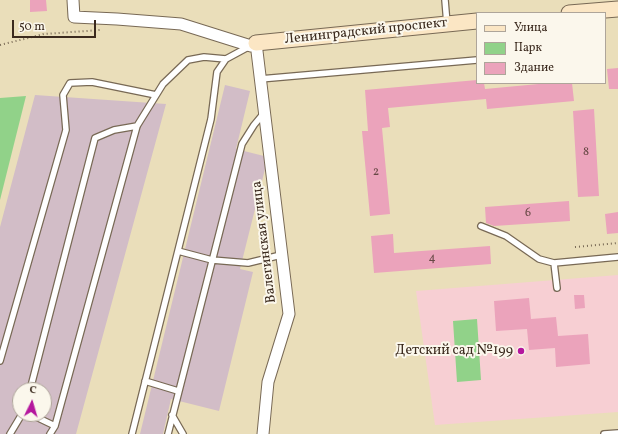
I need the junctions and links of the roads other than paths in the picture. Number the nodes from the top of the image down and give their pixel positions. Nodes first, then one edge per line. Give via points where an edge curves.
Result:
1 (73, 0) edge
2 (445, 0) edge
3 (618, 8) edge
4 (579, 12) edge
5 (476, 21) edge
6 (447, 24) junction
7 (254, 45) junction
8 (226, 59) junction
9 (476, 60) edge
10 (260, 79) junction
11 (156, 95) junction
12 (264, 113) junction
13 (137, 126) junction
14 (481, 226) dead end
15 (178, 252) junction
16 (281, 255) junction
17 (618, 257) edge
18 (212, 260) junction
19 (554, 263) junction
20 (557, 288) dead end
21 (0, 361) edge
22 (145, 381) junction
23 (32, 382) edge
24 (178, 391) junction
25 (172, 415) junction
26 (17, 422) edge
27 (47, 422) edge
28 (55, 426) junction
29 (618, 433) edge
30 (10, 434) edge
31 (50, 434) edge
32 (132, 434) edge
33 (168, 434) edge
34 (183, 434) edge
35 (263, 434) edge
36 (604, 434) edge

1 - 7 street via 74,17 181,24
2 - 6 lane
3 - 4 street
5 - 6 street, Ленинградский проспект
6 - 7 street, Ленинградский проспект
7 - 8 lane
7 - 10 street, Валегинская улица
8 - 11 lane via 204,57 188,60 162,84
8 - 15 lane via 217,72 211,119
9 - 10 lane
10 - 12 street, Валегинская улица
11 - 13 lane
11 - 21 lane via 92,82 70,83 63,95 66,130
12 - 16 street, Валегинская улица
12 - 18 lane via 242,144
13 - 23 lane via 114,130 95,138
13 - 28 lane
14 - 19 lane via 506,236 539,259
15 - 18 lane
15 - 22 lane
16 - 18 lane via 248,263
16 - 35 street, Валегинская улица via 289,314 268,382
17 - 19 lane
18 - 24 lane
19 - 20 lane
22 - 24 lane
22 - 32 lane
24 - 25 lane
25 - 33 lane
25 - 34 lane
26 - 30 lane
27 - 28 lane
28 - 31 lane
29 - 36 lane

